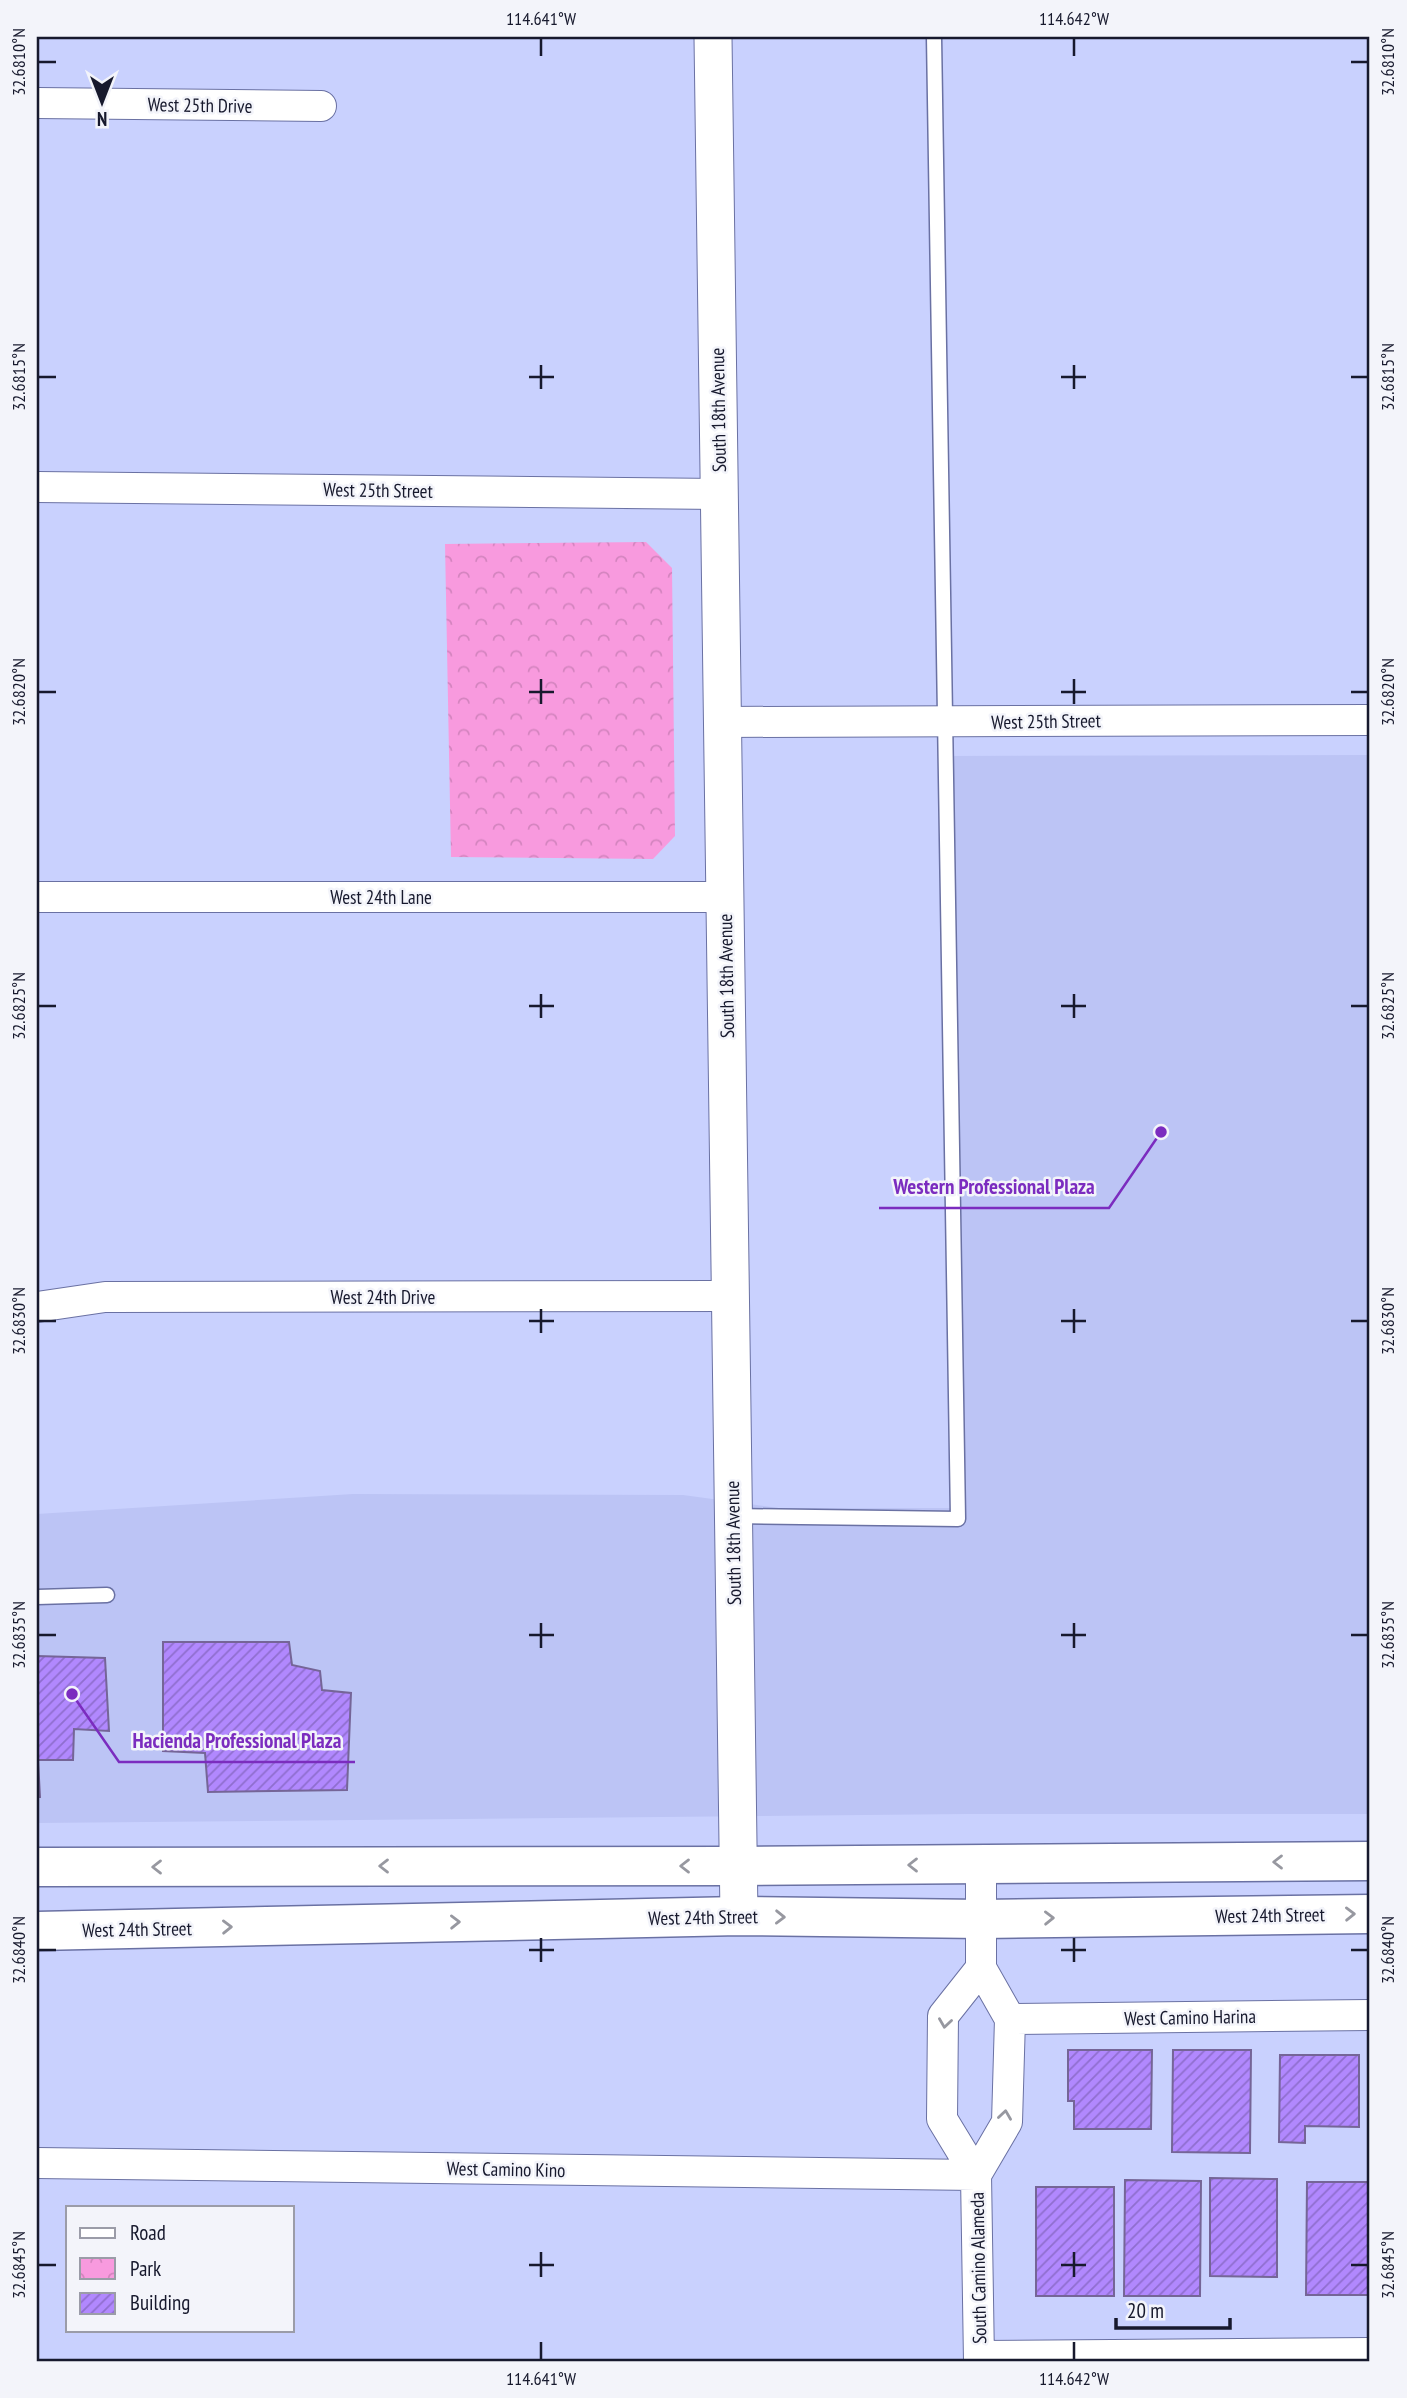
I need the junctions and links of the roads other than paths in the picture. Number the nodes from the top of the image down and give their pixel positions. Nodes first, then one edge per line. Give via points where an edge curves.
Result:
1 (713, 37) edge
2 (934, 37) edge
3 (37, 103) edge
4 (321, 106) dead end
5 (37, 487) edge
6 (719, 494) junction
7 (1370, 720) edge
8 (722, 722) junction
9 (945, 722) junction
10 (37, 897) edge
11 (724, 897) junction
12 (730, 1296) junction
13 (37, 1307) edge
14 (733, 1516) junction
15 (107, 1595) dead end
16 (37, 1597) edge
17 (1370, 1861) edge
18 (981, 1863) junction
19 (738, 1866) junction
20 (37, 1867) edge
21 (1370, 1914) edge
22 (739, 1916) junction
23 (981, 1919) junction
24 (37, 1931) edge
25 (981, 1968) junction
26 (1370, 2015) edge
27 (1010, 2019) junction
28 (37, 2163) edge
29 (976, 2175) junction
30 (1370, 2353) edge
31 (979, 2359) edge

1 - 6 street, South 18th Avenue
2 - 9 lane
3 - 4 street, West 25th Drive
5 - 6 street, West 25th Street
6 - 8 street, South 18th Avenue
7 - 9 street, West 25th Street
8 - 9 street, West 25th Street
8 - 11 street, South 18th Avenue
9 - 14 lane via 958,1519
10 - 11 street, West 24th Lane
11 - 12 street, South 18th Avenue
12 - 13 street, West 24th Drive via 105,1297
12 - 14 street, South 18th Avenue
14 - 19 street, South 18th Avenue
15 - 16 lane
17 -> 18 main road
18 -> 19 main road
18 - 23 street
19 -> 20 main road
19 - 22 street, South 18th Avenue
23 -> 21 main road, West 24th Street
22 -> 23 main road, West 24th Street
24 -> 22 main road, West 24th Street
23 - 25 street
25 - 27 street
25 -> 29 street, South Camino Alameda via 943,2015 942,2119
26 - 27 street, West Camino Harina
29 -> 27 street, South Camino Alameda via 1007,2122
28 - 29 street, West Camino Kino
29 - 31 street, South Camino Alameda
30 - 31 street

